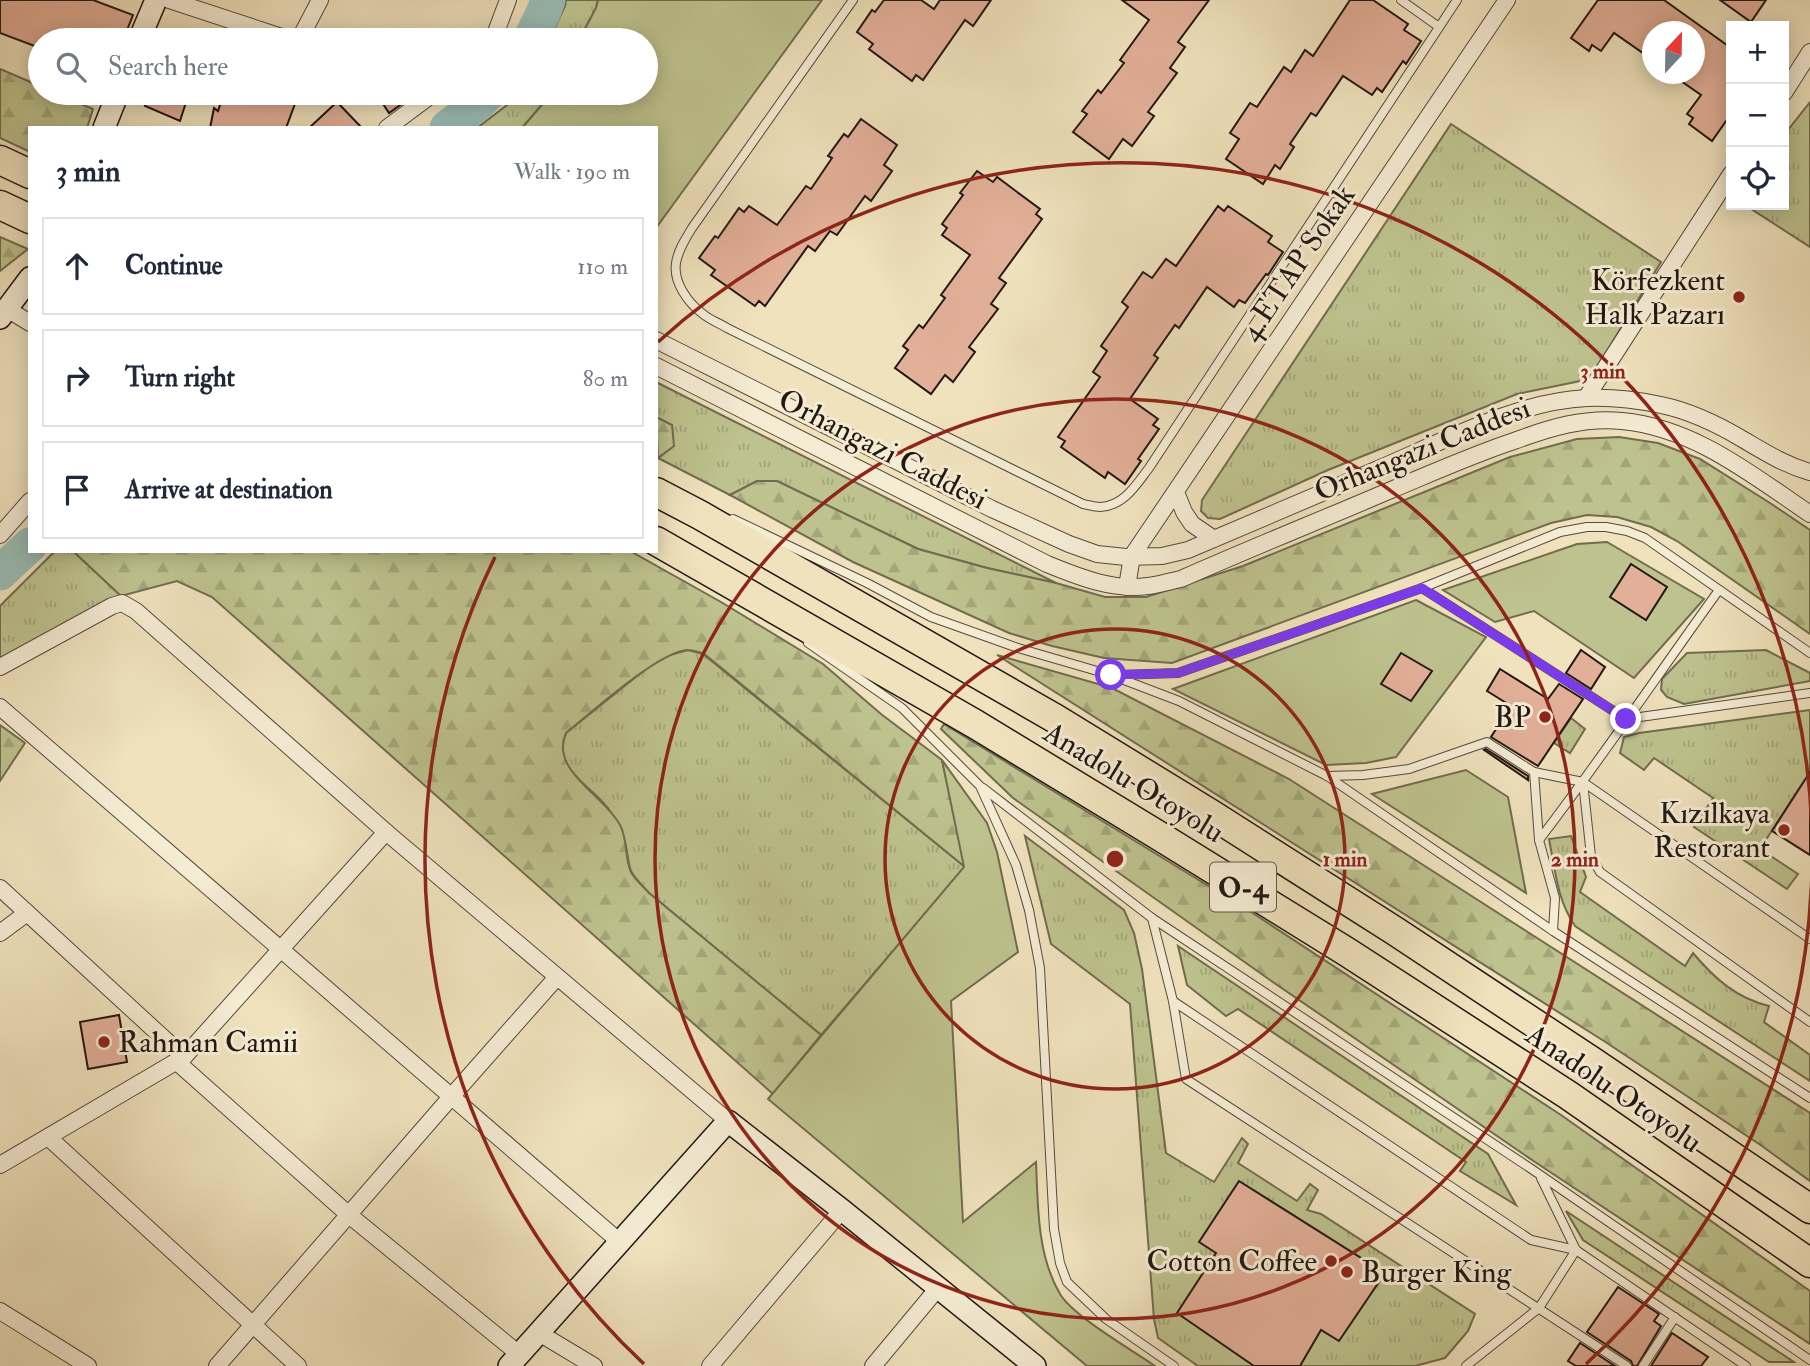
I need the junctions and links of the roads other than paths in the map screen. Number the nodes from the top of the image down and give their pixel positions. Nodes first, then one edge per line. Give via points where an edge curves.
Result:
1 (156, 0) edge
2 (169, 0) edge
3 (320, 0) edge
4 (508, 0) edge
5 (853, 0) edge
6 (1401, 0) edge
7 (1457, 0) edge
8 (1507, 0) edge
9 (1439, 27) junction
10 (144, 28) edge
11 (254, 28) edge
12 (305, 28) edge
13 (498, 28) edge
14 (1810, 52) edge
15 (1789, 85) edge
16 (113, 105) edge
17 (417, 105) edge
18 (105, 126) edge
19 (390, 126) edge
20 (0, 160) edge
21 (28, 173) edge
22 (1726, 182) edge
23 (0, 205) edge
24 (28, 218) edge
25 (28, 281) edge
26 (3, 313) edge
27 (28, 322) edge
28 (658, 342) edge
29 (658, 367) edge
30 (1586, 398) junction
31 (1810, 472) edge
32 (1176, 492) junction
33 (658, 493) edge
34 (28, 503) edge
35 (1810, 514) edge
36 (730, 517) dead end
37 (0, 535) edge
38 (1214, 539) junction
39 (663, 545) edge
40 (1132, 556) junction
41 (1127, 587) junction
42 (1422, 588) junction
43 (1719, 590) junction
44 (770, 617) dead end
45 (803, 640) dead end
46 (1810, 653) edge
47 (0, 667) edge
48 (1111, 675) junction
49 (1810, 693) edge
50 (0, 707) edge
51 (1626, 719) junction
52 (1534, 772) junction
53 (1326, 776) junction
54 (1583, 782) junction
55 (980, 786) junction
56 (386, 832) junction
57 (1539, 840) junction
58 (0, 888) edge
59 (27, 913) junction
60 (1152, 918) junction
61 (1553, 931) junction
62 (0, 933) edge
63 (1810, 939) edge
64 (279, 950) junction
65 (557, 977) junction
66 (1173, 1001) junction
67 (1810, 1022) edge
68 (181, 1060) junction
69 (451, 1097) junction
70 (1810, 1098) edge
71 (728, 1121) junction
72 (48, 1137) junction
73 (0, 1166) edge
74 (1539, 1175) junction
75 (1810, 1209) edge
76 (842, 1210) junction
77 (349, 1214) junction
78 (621, 1242) junction
79 (1576, 1250) junction
80 (1810, 1263) edge
81 (938, 1288) junction
82 (1539, 1308) junction
83 (0, 1311) edge
84 (1675, 1317) junction
85 (252, 1326) junction
86 (539, 1333) junction
87 (514, 1360) edge
88 (1810, 1360) edge
89 (89, 1366) edge
90 (217, 1366) edge
91 (298, 1366) edge
92 (594, 1366) edge
93 (710, 1366) edge
94 (873, 1366) edge
95 (1035, 1366) edge
96 (1174, 1366) edge
97 (1467, 1366) edge
98 (1627, 1366) edge
99 (1643, 1366) edge
100 (1746, 1366) edge

1 - 10 street
2 - 11 street
3 - 12 street
4 - 13 street
5 - 9 lane via 692,228 676,264 678,283 703,314 727,328 1083,503 1100,507 1130,494 1149,468
6 - 9 lane
7 - 9 lane
8 - 32 street, 4.ETAP Sokak
14 - 15 street
16 - 18 street
17 - 19 street
20 - 21 highway
22 - 30 street
23 - 24 highway
25 - 26 street
26 - 27 street
28 - 40 street, Orhangazi Caddesi via 1069,544 1097,554
29 - 41 street, Orhangazi Caddesi via 1047,564 1081,578
30 - 31 street, Orhangazi Caddesi via 1664,405 1706,420 1780,462
30 - 38 street, Orhangazi Caddesi via 1542,405 1488,422
32 - 38 street via 1192,524
32 - 40 street, 4.ETAP Sokak
33 - 75 highway, Anadolu Otoyolu / O-4 via 1056,719 1211,814 1570,1046
34 - 37 street
35 - 41 street, Orhangazi Caddesi via 1697,441 1623,421 1591,420 1557,426 1492,449 1181,579
36 - 48 lane via 931,617
38 - 40 street, Orhangazi Caddesi via 1162,556
39 - 44 lane
39 - 80 highway, Anadolu Otoyolu / O-4 via 975,724 1324,938 1568,1095
40 - 41 street
42 - 43 lane via 1560,532 1606,527 1645,538
42 - 48 lane via 1178,673
42 - 51 lane
43 - 46 lane
43 - 51 lane
45 - 55 lane via 902,708
47 - 56 street via 122,603
48 - 53 lane via 1179,701
49 - 51 lane
50 - 64 street
51 - 54 lane
52 - 53 lane via 1487,742 1409,769
52 - 54 lane
52 - 57 lane
53 - 61 lane
54 - 57 lane
54 - 63 lane
54 - 67 lane via 1591,856 1600,872
55 - 60 lane
55 - 96 lane via 1016,865 1040,968 1054,1229 1060,1263 1067,1282 1096,1310
56 - 64 street
56 - 65 street
57 - 61 lane via 1555,898
58 - 59 street
59 - 62 street
59 - 68 street
60 - 66 lane
60 - 74 lane
61 - 70 lane
64 - 68 street
64 - 69 street
65 - 69 street
65 - 71 street
66 - 79 lane via 1531,1240
66 - 82 lane via 1186,1079
68 - 72 street
68 - 77 street
69 - 77 street
69 - 78 street
71 - 76 street
71 - 78 street
72 - 73 street
72 - 85 street
74 - 79 lane
74 - 88 lane
76 - 81 street
76 - 93 street
77 - 85 street
77 - 87 street
78 - 86 street
79 - 82 lane
79 - 84 lane
81 - 94 street
81 - 95 street
82 - 97 lane
82 - 98 lane
83 - 89 street
84 - 99 lane
84 - 100 lane
85 - 90 street
85 - 91 street
86 - 87 street
86 - 92 street

